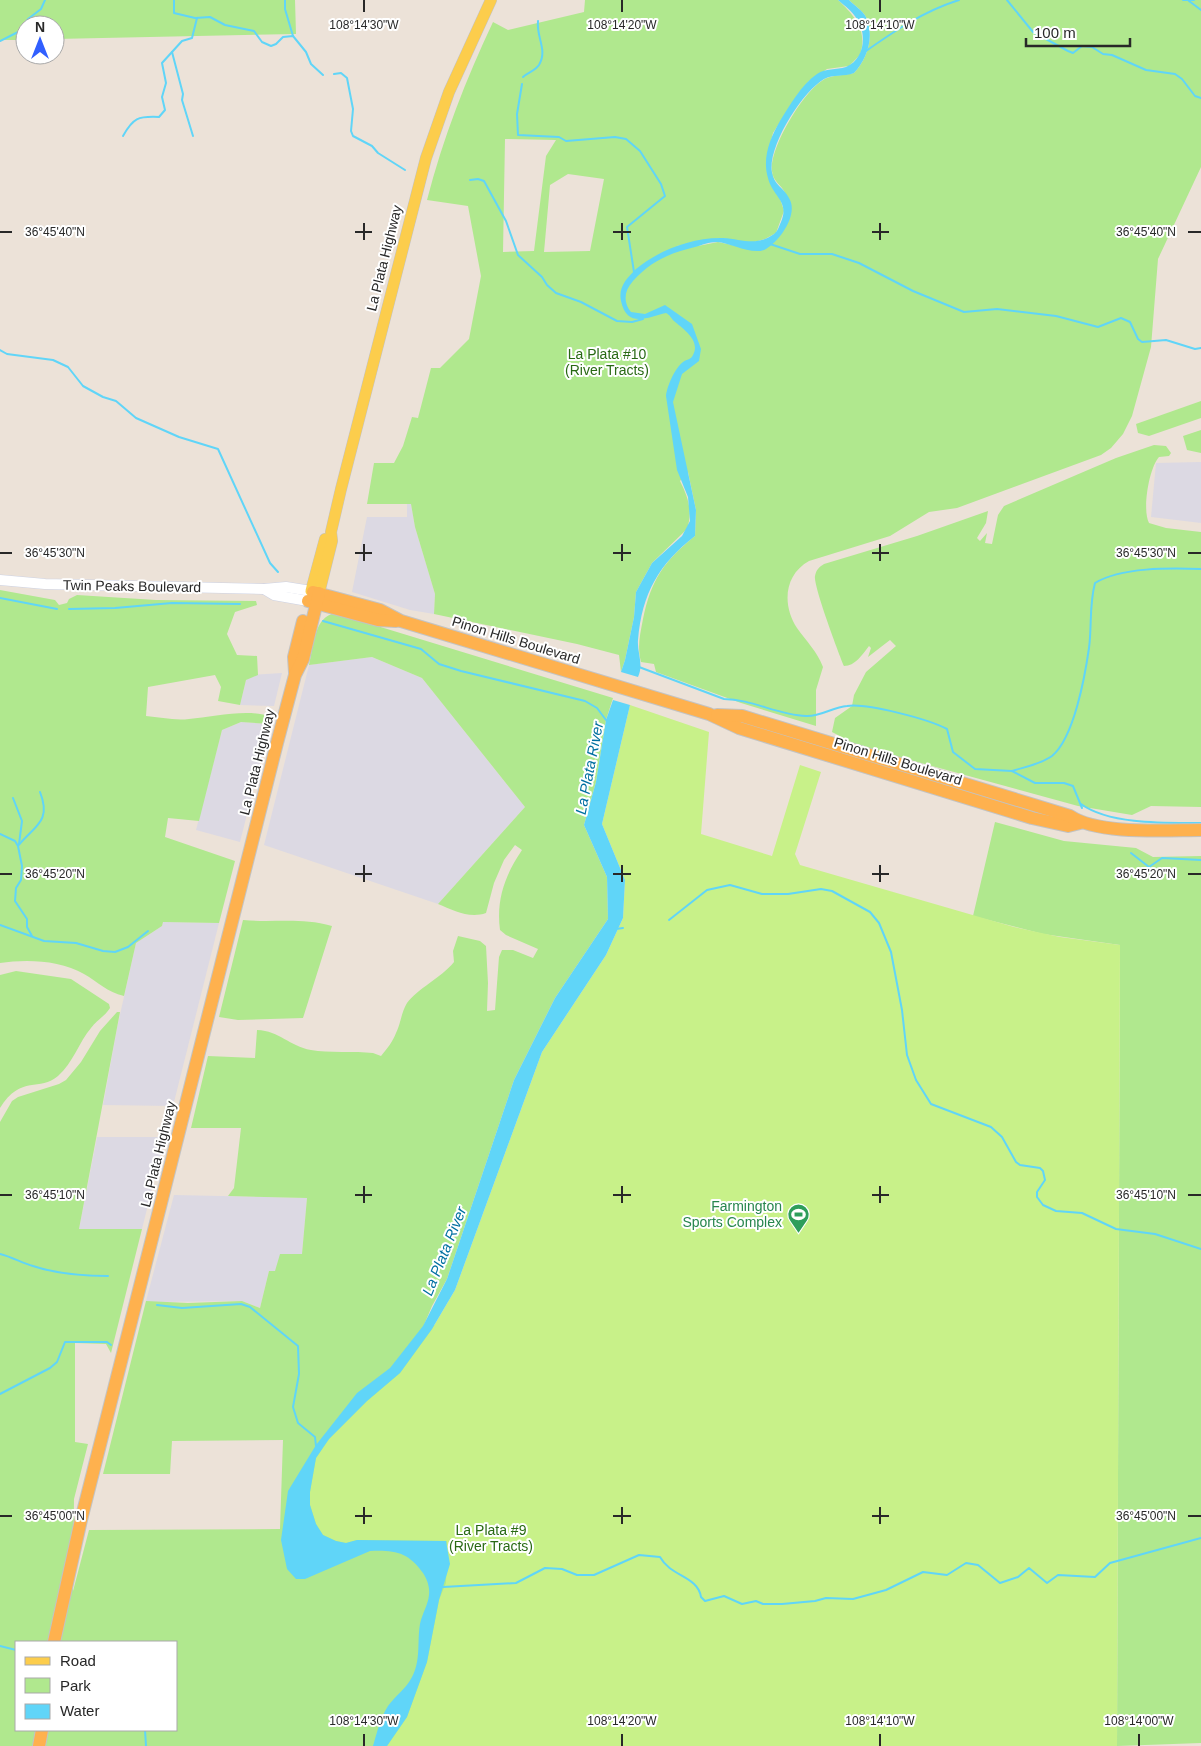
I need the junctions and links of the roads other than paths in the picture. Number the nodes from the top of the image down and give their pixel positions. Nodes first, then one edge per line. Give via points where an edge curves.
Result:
1 (491, 0) edge
2 (0, 580) edge
3 (314, 597) junction
4 (1201, 830) edge
5 (54, 1641) edge
6 (42, 1731) edge
7 (39, 1746) edge

1 - 3 main road, La Plata Highway via 459,68 426,158 331,532 325,539
2 - 3 main road, Twin Peaks Boulevard via 45,584 286,587
3 - 4 highway, Pinon Hills Boulevard via 378,620 401,621 709,714 739,728 1022,815 1068,826 1080,823 1150,830
3 - 5 highway, La Plata Highway via 294,658 295,675 81,1520
6 - 7 highway

